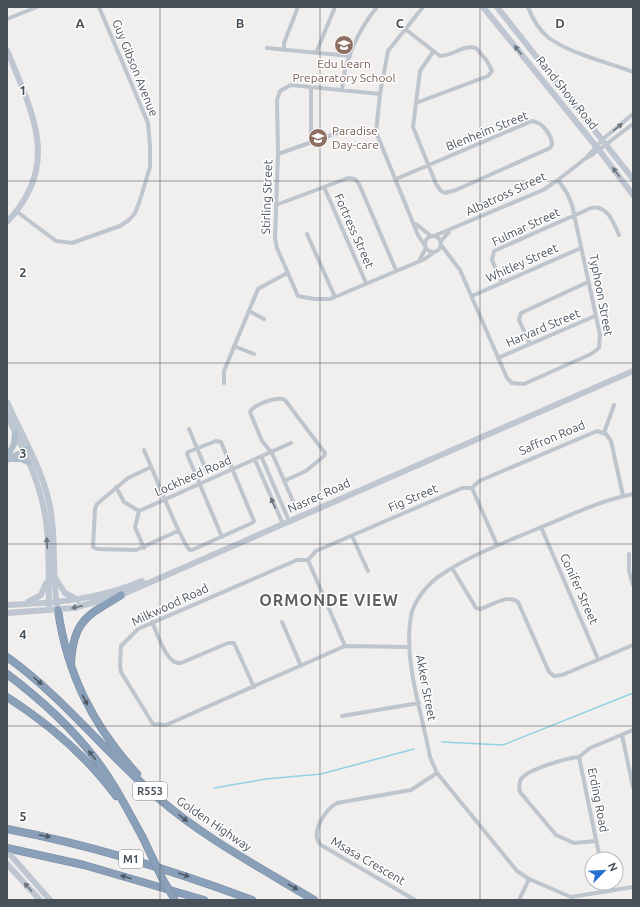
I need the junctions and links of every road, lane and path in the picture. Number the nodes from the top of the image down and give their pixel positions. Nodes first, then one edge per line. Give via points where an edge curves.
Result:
1 (37, 7) edge
2 (100, 7) edge
3 (298, 7) edge
4 (335, 7) edge
5 (377, 7) edge
6 (423, 7) edge
7 (483, 7) edge
8 (497, 7) edge
9 (528, 7) edge
10 (7, 19) edge
11 (405, 29) junction
12 (267, 48) dead end
13 (7, 50) edge
14 (284, 50) junction
15 (432, 52) junction
16 (316, 53) junction
17 (350, 56) junction
18 (633, 72) edge
19 (311, 87) junction
20 (342, 90) junction
21 (380, 94) junction
22 (416, 103) junction
23 (633, 114) edge
24 (633, 124) edge
25 (343, 131) dead end
26 (605, 141) junction
27 (311, 142) junction
28 (598, 148) junction
29 (278, 154) junction
30 (428, 166) junction
31 (396, 179) junction
32 (633, 179) edge
33 (558, 180) junction
34 (324, 187) junction
35 (633, 195) edge
36 (276, 205) junction
37 (16, 211) junction
38 (575, 215) junction
39 (414, 221) junction
40 (7, 222) edge
41 (451, 230) junction
42 (308, 234) dead end
43 (619, 235) dead end
44 (432, 236) junction
45 (441, 244) junction
46 (425, 247) junction
47 (581, 248) junction
48 (435, 251) junction
49 (450, 256) junction
50 (419, 261) junction
51 (396, 270) junction
52 (288, 273) junction
53 (588, 282) junction
54 (502, 283) junction
55 (366, 284) junction
56 (472, 296) junction
57 (335, 297) junction
58 (249, 311) junction
59 (595, 316) junction
60 (264, 318) dead end
61 (530, 344) junction
62 (234, 346) junction
63 (254, 354) dead end
64 (498, 358) junction
65 (633, 368) edge
66 (633, 371) edge
67 (224, 383) dead end
68 (7, 402) edge
69 (614, 405) dead end
70 (7, 415) edge
71 (188, 430) dead end
72 (15, 433) junction
73 (604, 433) junction
74 (291, 443) dead end
75 (197, 448) junction
76 (25, 450) junction
77 (144, 450) dead end
78 (272, 453) junction
79 (262, 458) junction
80 (7, 459) edge
81 (255, 460) junction
82 (28, 462) junction
83 (151, 466) junction
84 (233, 470) junction
85 (207, 472) dead end
86 (284, 481) junction
87 (199, 484) junction
88 (116, 487) junction
89 (275, 488) junction
90 (472, 488) junction
91 (268, 491) junction
92 (633, 494) edge
93 (623, 496) junction
94 (166, 499) junction
95 (293, 501) dead end
96 (139, 511) junction
97 (285, 521) junction
98 (541, 527) junction
99 (178, 531) junction
100 (222, 536) junction
101 (352, 536) junction
102 (497, 545) junction
103 (144, 548) junction
104 (629, 554) dead end
105 (308, 560) junction
106 (452, 568) junction
107 (368, 571) dead end
108 (48, 573) junction
109 (54, 576) junction
110 (633, 585) edge
111 (121, 595) junction
112 (78, 600) junction
113 (49, 603) junction
114 (20, 604) junction
115 (7, 605) edge
116 (57, 606) junction
117 (50, 610) junction
118 (7, 613) edge
119 (152, 622) junction
120 (282, 622) dead end
121 (633, 645) edge
122 (345, 646) junction
123 (408, 647) junction
124 (7, 657) edge
125 (598, 659) junction
126 (301, 666) junction
127 (71, 669) junction
128 (7, 674) edge
129 (254, 687) junction
130 (7, 697) edge
131 (419, 703) junction
132 (342, 716) dead end
133 (633, 730) edge
134 (622, 735) junction
135 (579, 757) junction
136 (437, 773) junction
137 (633, 787) edge
138 (158, 799) junction
139 (132, 819) junction
140 (7, 829) edge
141 (596, 841) junction
142 (7, 848) edge
143 (598, 851) edge
144 (7, 852) edge
145 (7, 864) edge
146 (529, 879) junction
147 (633, 886) edge
148 (606, 892) joint
149 (40, 900) edge
150 (50, 900) edge
151 (175, 900) edge
152 (204, 900) edge
153 (252, 900) edge
154 (314, 900) edge
155 (415, 900) edge
156 (519, 900) edge

1 - 10 street
2 - 37 street, Guy Gibson Avenue via 148,123 150,167 135,213 120,226 72,243 56,240
3 - 14 street
4 - 16 street
5 - 17 street via 363,25
6 - 11 street
28 -> 7 main road, Rand Show Road
8 - 26 main road, Rand Show Road
9 - 18 street via 542,31 554,41
11 - 15 street
11 - 21 street via 388,51
12 - 14 street
13 - 37 main road via 33,116 38,138 35,176
14 - 16 street
15 - 22 street via 420,70
15 - 22 street via 444,56 474,47 492,68 492,73
16 - 17 street
17 - 20 street via 344,72
19 - 20 street, Stirling Street
19 - 27 street
19 - 29 street, Stirling Street via 287,86 279,94
20 - 21 street, Stirling Street
21 - 31 street via 377,134
22 - 30 street via 413,131
26 -> 23 street
24 - 26 street
25 - 27 street
26 - 28 street, Albatross Street
26 - 32 main road, Rand Show Road
27 - 29 street
28 - 33 street, Albatross Street
35 -> 28 main road, Rand Show Road
29 - 36 street, Stirling Street
30 - 30 street, Blenheim Street via 532,121 538,122 551,137 550,148 456,190 443,193
30 - 31 street, Blenheim Street
31 - 39 street
33 - 38 street, Typhoon Street via 571,200
33 - 41 street, Albatross Street via 543,190
34 - 36 street
34 - 51 street via 350,178 358,182
34 - 55 street, Fortress Street
36 - 52 street, Stirling Street via 276,241
37 - 40 main road
38 - 43 street via 591,208 601,208
38 - 47 street, Typhoon Street
38 - 54 street, Fulmar Street via 494,251 492,260
39 - 44 street, Typhoon Street via 420,229
39 - 46 street
41 - 44 street, Albatross Street
41 - 45 street, Albatross Street
42 - 57 street
44 - 45 street, Typhoon Street
44 - 46 street via 426,240
45 - 48 street, Stirling Street
45 - 49 street, Typhoon Street
46 - 48 street
46 - 50 street
47 - 53 street, Typhoon Street
47 - 54 street, Whitley Street
48 - 49 street
48 - 50 street, Stirling Street
49 - 56 street, Typhoon Street via 460,270
50 - 51 street, Stirling Street
51 - 55 street, Stirling Street
52 - 57 street, Stirling Street via 300,296 324,300
52 - 58 street via 260,288
53 - 59 street, Typhoon Street
53 - 61 street via 521,313 519,320
54 - 56 street, Whitley Street
55 - 57 street, Stirling Street
56 - 64 street, Typhoon Street
58 - 60 street
58 - 62 street
59 - 61 street, Harvard Street
59 - 64 street, Typhoon Street via 601,342 597,350 528,383 512,383
61 - 64 street, Harvard Street
62 - 63 street
62 - 67 street via 224,371
65 - 97 main road, Nasrec Road
66 - 97 main road, Nasrec Road
68 - 76 main road
69 - 73 street
70 - 72 main road
71 - 75 street
72 - 76 main road
72 - 80 main road via 14,444
73 - 90 street, Saffron Road via 594,431 479,481
73 - 93 street, Saffron Road via 611,441
74 - 78 street, Lockheed Road
75 - 84 street via 219,441
75 - 85 street
75 - 87 street via 187,454
76 - 80 main road
76 - 82 main road
76 - 109 main road via 42,480 51,513
77 - 83 street
78 - 79 street, Lockheed Road
78 - 86 street
78 - 86 street via 262,441 250,411 277,399 283,399 325,453 306,471
79 - 81 street, Lockheed Road
79 - 89 street
80 - 82 main road via 18,458
81 - 84 street, Lockheed Road
81 - 91 street
108 -> 82 main road via 44,513
83 - 88 street
83 - 94 street
84 - 87 street, Lockheed Road
84 - 100 street via 254,521
86 - 95 street
87 - 94 street, Lockheed Road
87 - 100 street
88 - 96 street via 125,503
88 - 103 street via 96,506 93,547 97,550
89 - 91 street
89 - 97 street
90 - 101 street, Fig Street via 462,488
90 - 102 street
97 -> 91 street
92 - 93 street, Akker Street
93 - 98 street, Akker Street via 600,502
94 - 96 street, Lockheed Road
94 - 99 street
96 - 103 street via 135,526
97 - 111 main road, Nasrec Road
97 - 112 main road, Nasrec Road via 140,582 93,598
98 - 102 street, Akker Street
98 - 125 street, Conifer Street
99 - 100 street via 190,550
99 - 103 street
101 - 105 street, Fig Street via 316,551
101 - 107 street
102 - 106 street, Akker Street
104 - 110 street
105 - 119 street, Milkwood Road via 297,560
105 - 122 street
106 - 123 street, Akker Street via 439,576 417,602 411,617
106 - 125 street via 476,608 480,609 508,598 518,602 552,674 562,675
108 - 113 main road
108 - 114 main road via 42,594 34,600
109 - 112 main road via 65,593
109 - 116 main road
111 -> 116 main road, Nasrec Road via 73,608
111 - 127 highway via 92,613 79,626 73,640
112 - 116 main road, Nasrec Road
113 - 114 main road, Nasrec Road
113 - 116 main road, Nasrec Road
113 - 117 main road
114 - 115 main road, Nasrec Road
116 - 117 main road, Nasrec Road
116 - 127 highway via 64,647
117 - 118 main road, Nasrec Road
119 - 129 street via 169,659 176,663 228,643 234,644
119 - 129 street, Milkwood Road via 131,635 121,646 119,655 121,672 153,724 166,725
120 - 126 street
121 - 125 street
122 - 123 street, Milkwood Road
122 - 126 street, Milkwood Road
123 - 131 street, Akker Street
124 -> 138 highway, Golden Highway / R553 via 39,682
126 - 129 street, Milkwood Road
127 -> 138 highway via 99,726
139 -> 128 highway, R553 via 116,789 89,751 66,725
130 - 139 highway via 48,725 74,748 96,771
131 - 132 street
131 - 136 street, Akker Street via 430,757
133 - 134 street, Erding Road
134 - 135 street, Erding Road via 590,748
134 - 137 street
135 - 141 street, Erding Road
135 - 141 street via 560,760 525,776 520,782 520,792 554,834 574,843
136 - 146 street, Akker Street via 513,867
136 - 155 street, Msasa Crescent via 411,790 337,803 329,809 317,831 317,840 321,845
138 -> 154 highway, Golden Highway / R553 via 216,841
139 - 151 highway, R553, bridge
140 -> 153 highway, M1 via 57,838 181,874
141 - 143 street, Erding Road
152 -> 142 highway, M1 via 84,865
144 - 150 main road
149 -> 145 main road
146 - 148 street, Akker Street via 570,897
146 - 156 street
147 - 148 street, Akker Street

